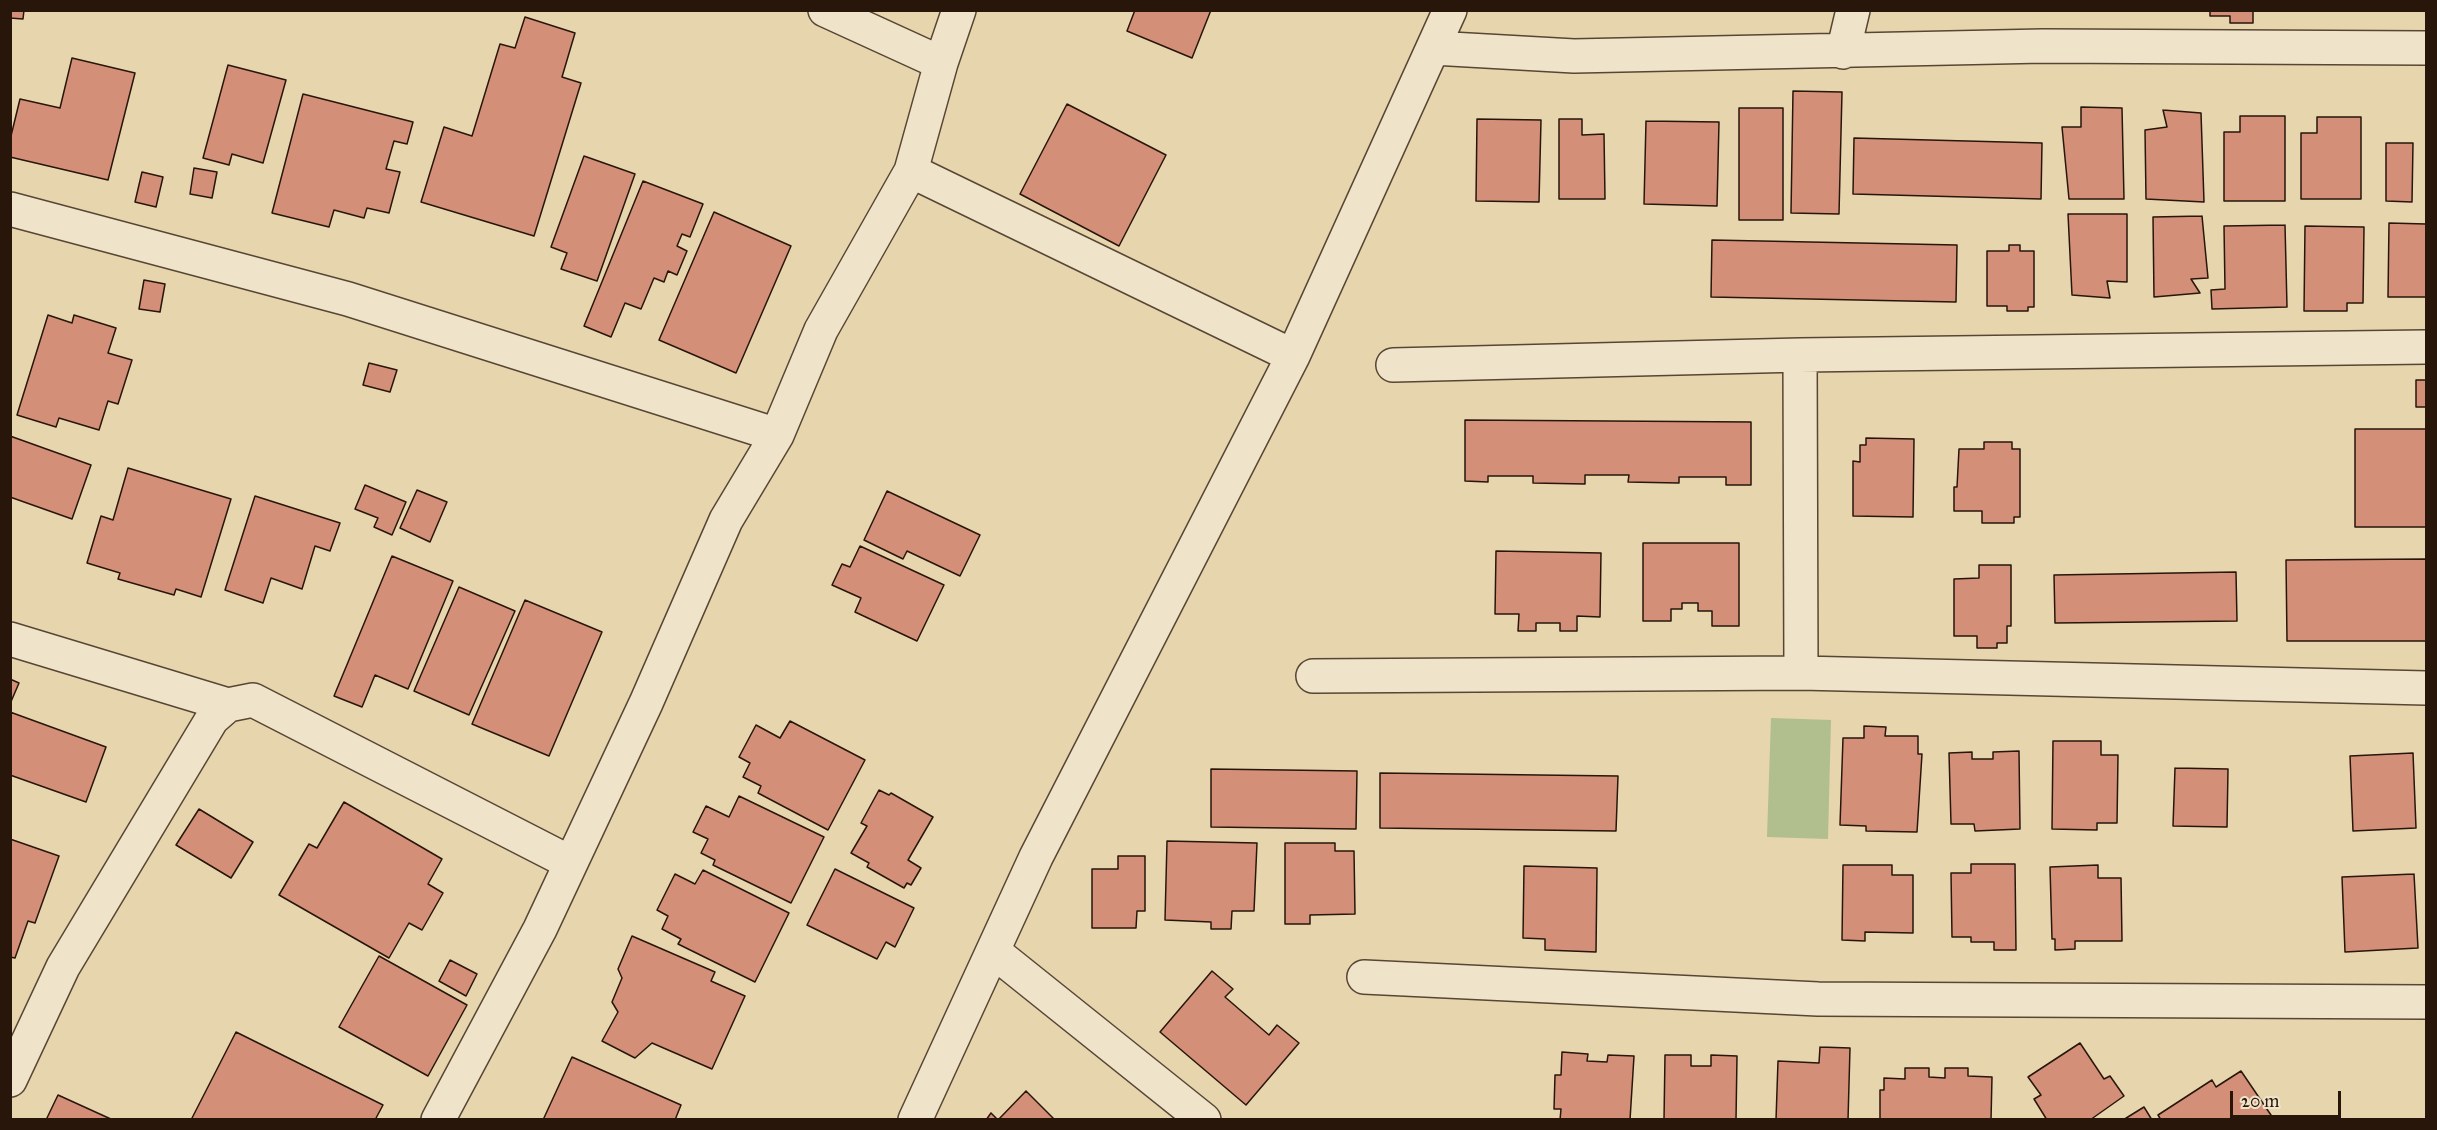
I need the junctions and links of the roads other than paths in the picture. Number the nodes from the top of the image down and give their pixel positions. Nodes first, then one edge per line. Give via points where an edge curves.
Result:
1 (825, 10) edge
2 (959, 10) edge
3 (1450, 10) edge
4 (1853, 10) edge
5 (1433, 48) junction
6 (2427, 48) edge
7 (1844, 52) junction
8 (941, 63) junction
9 (911, 171) junction
10 (10, 209) edge
11 (2427, 347) edge
12 (1800, 355) junction
13 (1293, 356) junction
14 (1393, 365) dead end
15 (777, 435) junction
16 (10, 639) edge
17 (1801, 673) junction
18 (1313, 676) dead end
19 (2427, 688) edge
20 (228, 705) junction
21 (571, 863) junction
22 (993, 951) junction
23 (1364, 977) dead end
24 (2427, 1002) edge
25 (10, 1080) edge
26 (444, 1117) edge
27 (915, 1119) edge
28 (1204, 1119) edge

1 - 8 street
2 - 8 street
3 - 5 street
4 - 7 street
5 - 7 street via 1574,56
5 - 13 street
6 - 7 street via 2043,46
8 - 9 street
9 - 13 street
9 - 15 street via 821,330
10 - 15 street via 348,299
11 - 12 street
12 - 14 street
12 - 17 street
13 - 22 street via 1036,857
15 - 21 street via 726,520
16 - 20 street
17 - 18 street
17 - 19 street
20 - 21 street via 253,700
20 - 25 street via 212,719 63,967
21 - 26 street
22 - 27 street
22 - 28 street
23 - 24 street via 1818,999

